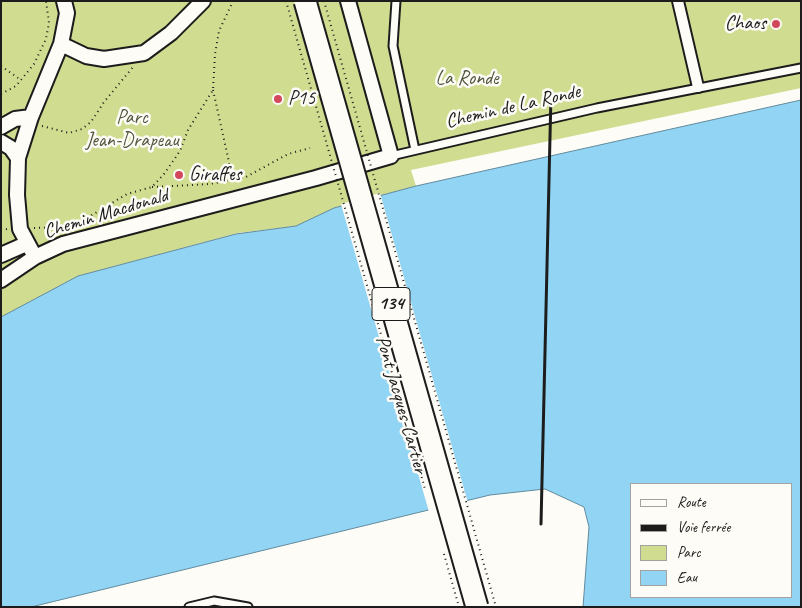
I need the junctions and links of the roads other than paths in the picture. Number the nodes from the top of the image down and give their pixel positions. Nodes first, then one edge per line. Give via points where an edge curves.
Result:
1 (203, 1) edge
2 (305, 1) edge
3 (348, 1) edge
4 (396, 1) edge
5 (678, 1) edge
6 (68, 5) edge
7 (61, 44) junction
8 (801, 68) edge
9 (698, 87) junction
10 (30, 117) junction
11 (2, 125) edge
12 (1, 142) edge
13 (415, 150) junction
14 (391, 156) junction
15 (18, 158) junction
16 (26, 244) junction
17 (1, 255) edge
18 (35, 257) junction
19 (1, 280) edge
20 (189, 607) edge
21 (248, 607) edge
22 (477, 607) edge

1 - 7 street via 171,33 144,53 104,59 86,56
2 - 22 main road, Pont Jacques-Cartier / 134, bridge
3 - 14 street
4 - 13 lane via 393,46
5 - 9 street
6 - 7 street, Chemin Macdonald
7 - 10 street, Chemin Macdonald
8 - 9 lane, Chemin de La Ronde
9 - 13 lane, Chemin de La Ronde
10 - 11 street
10 - 15 street, Chemin Macdonald
12 - 15 street
13 - 14 lane, Chemin de La Ronde
14 - 18 street, Chemin Macdonald via 63,244
15 - 16 street, Chemin Macdonald via 20,229
16 - 17 street, Chemin Macdonald
16 - 18 street, Chemin Macdonald
18 - 19 street, Chemin Macdonald
20 - 21 lane via 214,601

